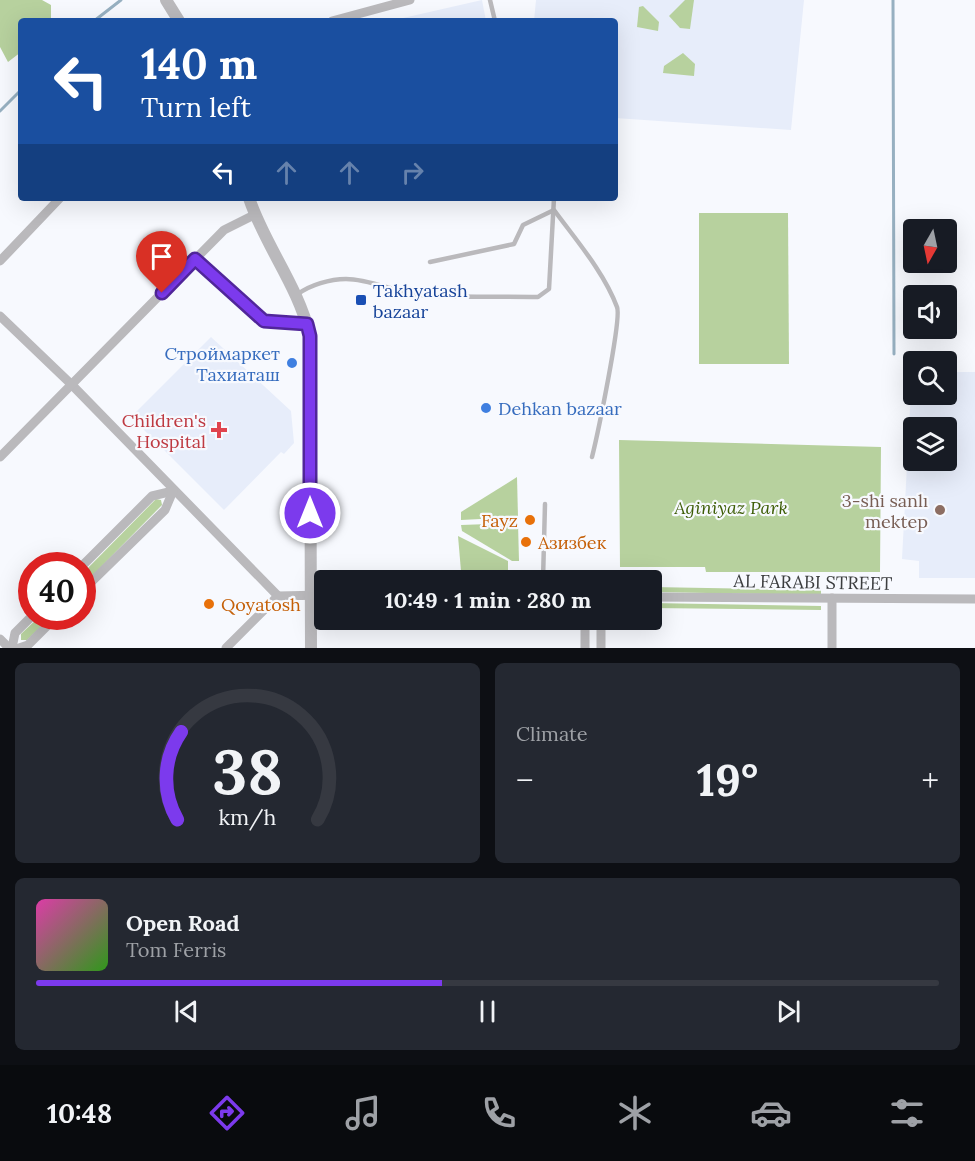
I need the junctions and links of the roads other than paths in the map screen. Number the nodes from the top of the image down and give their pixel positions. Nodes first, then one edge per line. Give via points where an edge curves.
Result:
1 (166, 0) edge
2 (410, 0) edge
3 (490, 0) edge
4 (177, 18) edge
5 (343, 18) edge
6 (494, 18) edge
7 (57, 201) edge
8 (250, 201) edge
9 (554, 201) edge
10 (554, 210) junction
11 (254, 215) junction
12 (195, 259) junction
13 (0, 261) edge
14 (430, 262) dead end
15 (298, 294) junction
16 (0, 315) edge
17 (307, 324) junction
18 (72, 385) junction
19 (0, 457) edge
20 (592, 457) dead end
21 (173, 491) junction
22 (545, 504) dead end
23 (96, 552) edge
24 (543, 570) edge
25 (96, 577) edge
26 (310, 595) junction
27 (314, 595) edge
28 (278, 596) junction
29 (662, 597) edge
30 (832, 598) junction
31 (975, 600) edge
32 (18, 630) edge
33 (43, 630) edge
34 (585, 630) edge
35 (601, 630) edge
36 (0, 639) edge
37 (10, 648) edge
38 (19, 648) edge
39 (226, 648) edge
40 (311, 648) edge
41 (585, 648) edge
42 (601, 648) edge
43 (832, 648) edge

1 - 4 street
2 - 5 street
3 - 6 lane
7 - 13 street
8 - 11 street
9 - 10 lane
10 - 14 lane via 524,225 514,244
10 - 15 lane via 549,289 538,297 423,295 345,279
10 - 20 lane via 593,264 618,308
11 - 12 street via 224,230
11 - 15 street
12 - 17 lane via 264,321
12 - 18 street
15 - 17 street
16 - 18 street
17 - 26 street
18 - 19 street
18 - 21 street
21 - 23 street via 152,496
21 - 25 street via 165,510
21 - 28 street
22 - 24 lane
26 - 27 street
26 - 28 street
26 - 40 street
28 - 39 street
29 - 30 street, AL FARABI STREET
30 - 31 street, AL FARABI STREET
30 - 43 street
32 - 37 street
33 - 38 street
34 - 41 street
35 - 42 street
36 - 37 street

